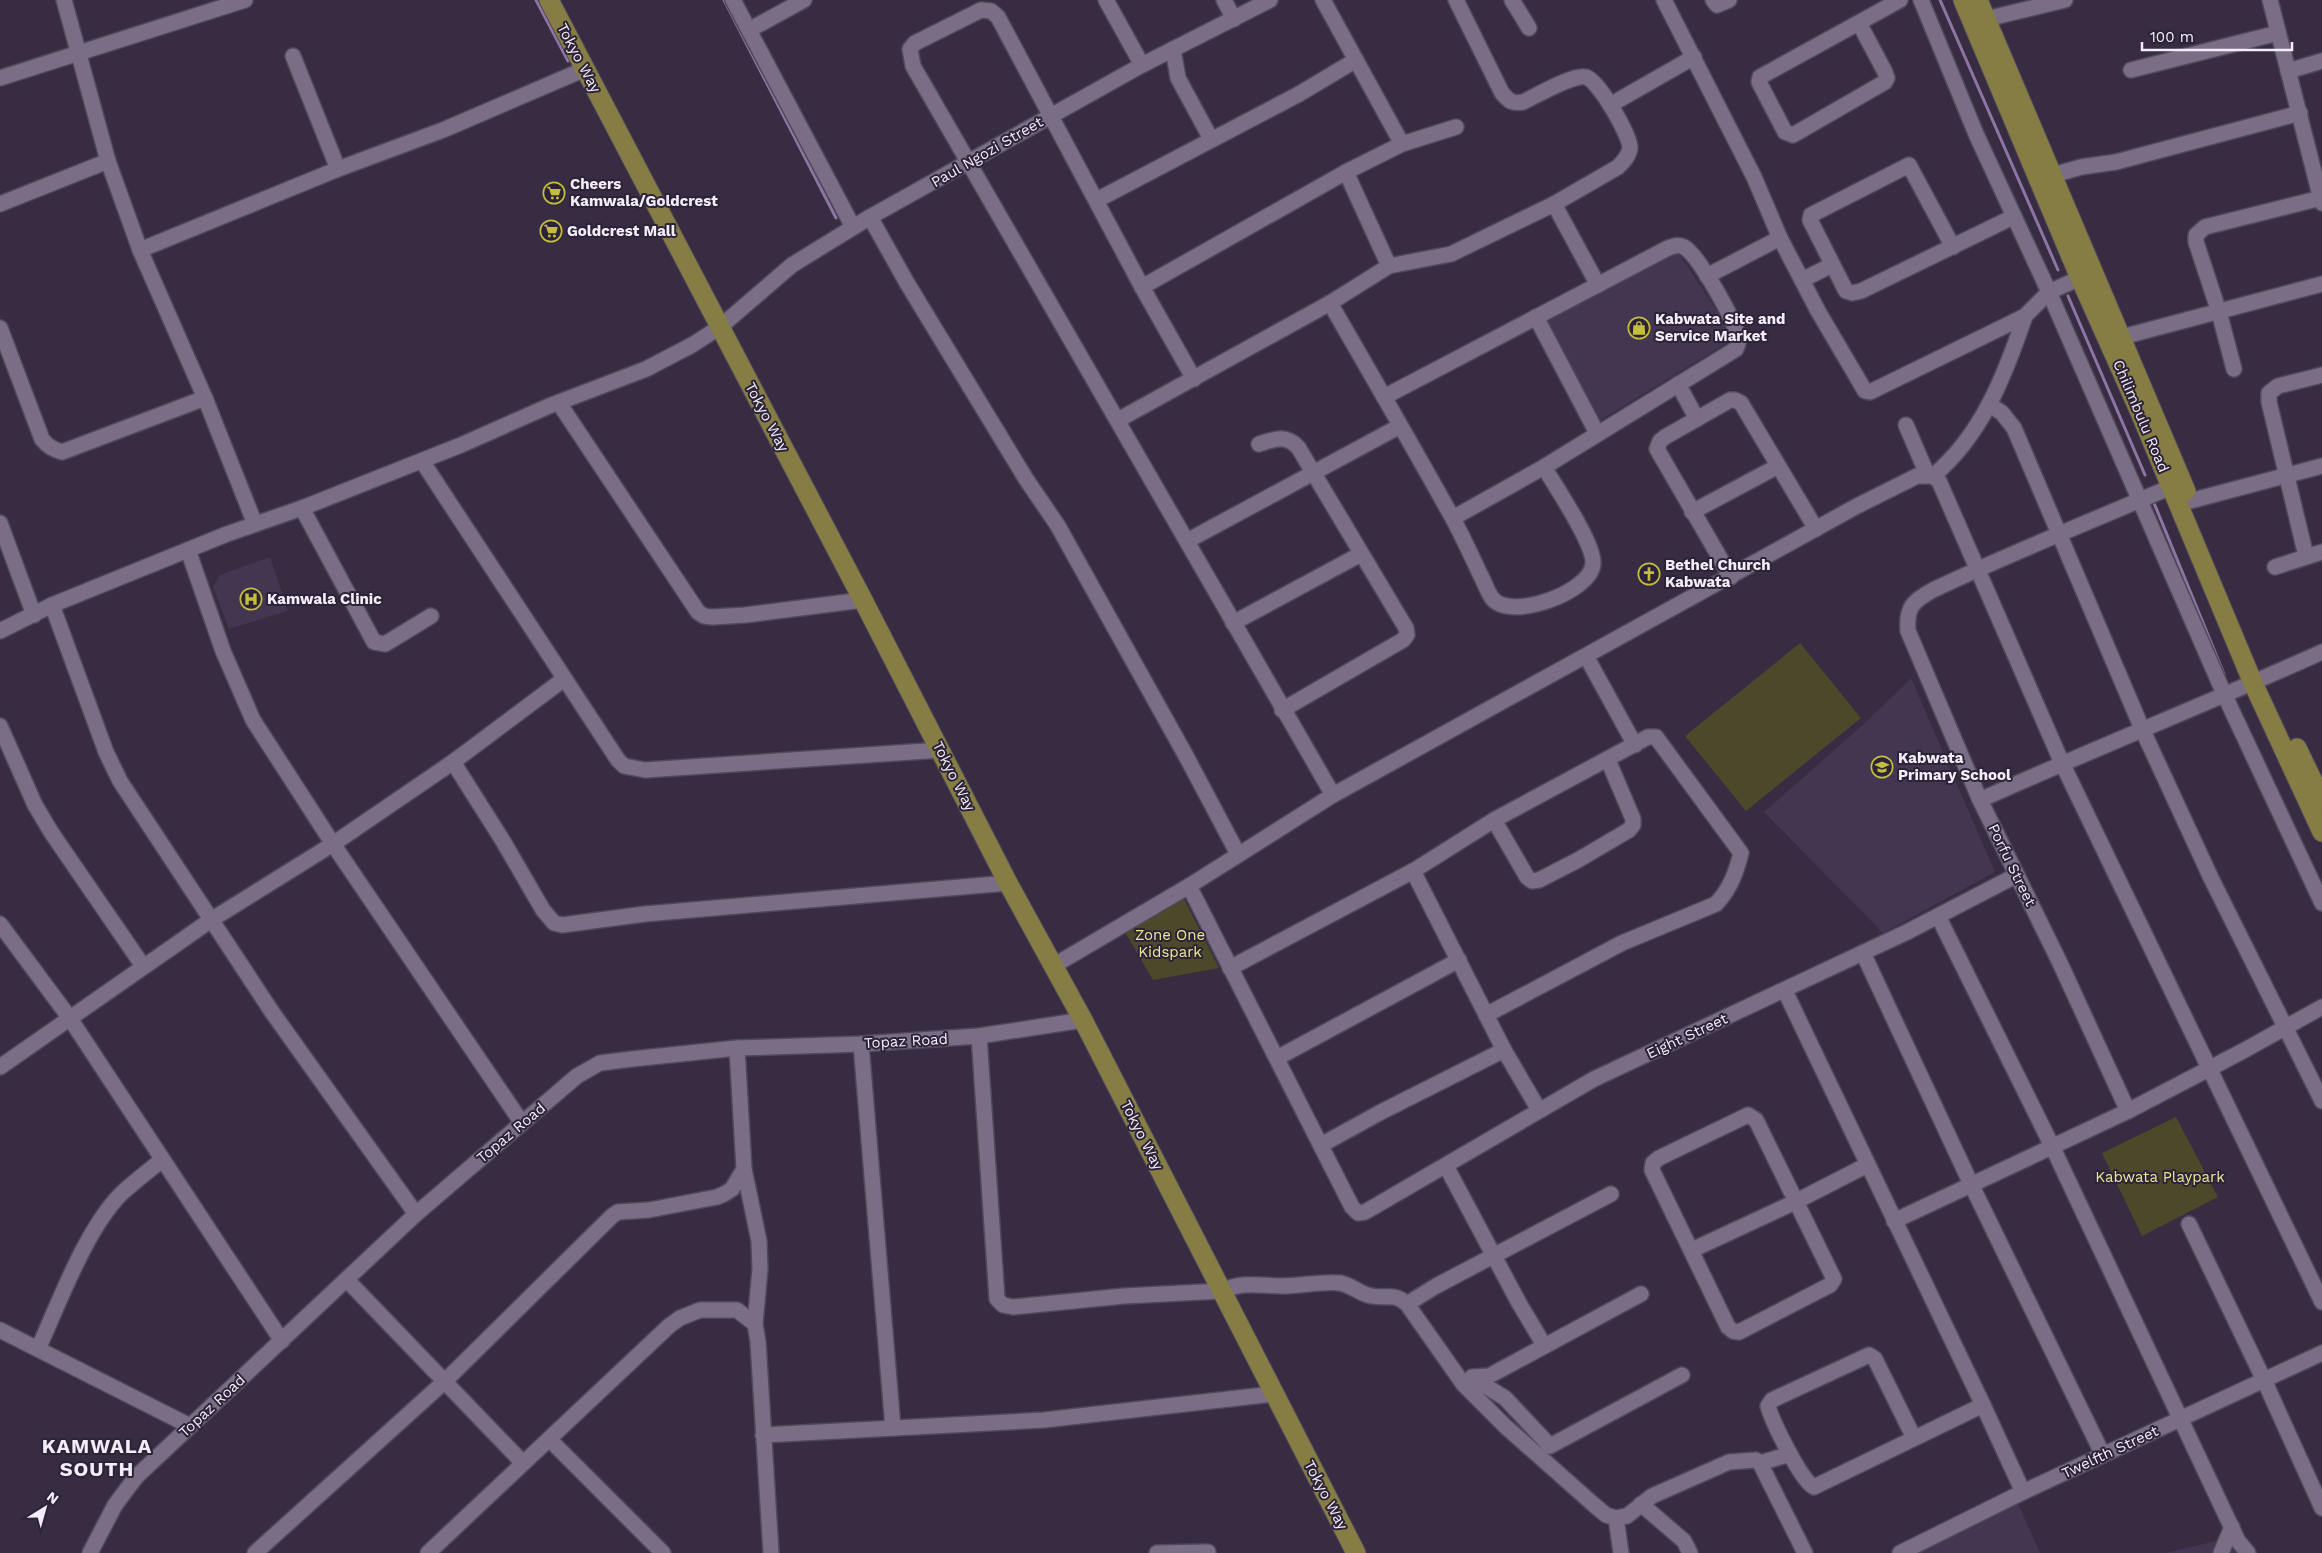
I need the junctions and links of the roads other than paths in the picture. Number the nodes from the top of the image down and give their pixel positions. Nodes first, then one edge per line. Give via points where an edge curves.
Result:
1 (64, 0) edge
2 (245, 0) edge
3 (549, 0) edge
4 (733, 0) edge
5 (804, 0) edge
6 (1106, 0) edge
7 (1224, 0) edge
8 (1270, 0) edge
9 (1323, 0) edge
10 (1512, 0) edge
11 (1664, 0) edge
12 (1713, 0) edge
13 (1728, 0) edge
14 (1900, 0) edge
15 (1921, 0) edge
16 (1962, 0) edge
17 (1978, 0) edge
18 (2064, 0) edge
19 (2270, 0) edge
20 (1462, 2) edge
21 (1234, 19) junction
22 (1986, 19) junction
23 (1859, 23) junction
24 (1529, 28) dead end
25 (749, 30) junction
26 (2278, 33) junction
27 (1173, 49) junction
28 (79, 54) junction
29 (293, 56) dead end
30 (1694, 57) junction
31 (1356, 60) junction
32 (2322, 61) edge
33 (1142, 65) junction
34 (585, 69) junction
35 (2131, 70) dead end
36 (2288, 71) junction
37 (0, 78) edge
38 (1610, 105) junction
39 (2300, 113) junction
40 (1051, 116) junction
41 (1456, 127) dead end
42 (1211, 139) junction
43 (1402, 144) junction
44 (108, 161) junction
45 (969, 163) junction
46 (2317, 166) edge
47 (338, 169) junction
48 (1346, 172) junction
49 (2053, 175) junction
50 (1097, 200) junction
51 (2321, 201) edge
52 (0, 204) edge
53 (1554, 204) junction
54 (870, 217) junction
55 (2013, 217) junction
56 (853, 227) junction
57 (1780, 238) junction
58 (1953, 247) junction
59 (140, 250) junction
60 (1832, 265) junction
61 (1389, 266) junction
62 (1707, 276) junction
63 (2080, 278) junction
64 (1802, 280) junction
65 (2322, 284) edge
66 (1598, 285) junction
67 (1142, 287) junction
68 (2049, 292) junction
69 (1330, 303) junction
70 (2219, 312) junction
71 (2024, 316) junction
72 (1536, 317) junction
73 (720, 327) junction
74 (0, 328) edge
75 (2122, 336) junction
76 (2234, 369) dead end
77 (2322, 375) edge
78 (1194, 379) junction
79 (1678, 384) junction
80 (1384, 397) junction
81 (205, 398) junction
82 (559, 403) junction
83 (1990, 404) junction
84 (1697, 419) junction
85 (1118, 420) junction
86 (1906, 425) dead end
87 (1400, 426) junction
88 (1597, 433) junction
89 (1259, 444) dead end
90 (422, 461) junction
91 (1544, 466) junction
92 (1778, 466) junction
93 (2322, 466) edge
94 (1313, 473) junction
95 (1930, 475) junction
96 (2286, 477) junction
97 (2171, 487) junction
98 (2139, 500) junction
99 (2190, 502) junction
100 (302, 508) junction
101 (1692, 512) junction
102 (1452, 518) junction
103 (0, 523) edge
104 (255, 524) junction
105 (1816, 528) junction
106 (2059, 535) junction
107 (1187, 541) junction
108 (188, 550) junction
109 (2322, 552) edge
110 (1361, 554) junction
111 (2306, 556) junction
112 (2275, 567) dead end
113 (1979, 568) junction
114 (1731, 577) junction
115 (863, 600) junction
116 (52, 605) junction
117 (34, 615) junction
118 (431, 616) dead end
119 (1233, 623) junction
120 (0, 631) edge
121 (2322, 652) edge
122 (1586, 656) junction
123 (564, 680) junction
124 (2258, 680) junction
125 (2225, 696) junction
126 (1282, 710) junction
127 (0, 726) edge
128 (2143, 731) junction
129 (1635, 745) junction
130 (941, 750) junction
131 (1608, 760) junction
132 (453, 762) junction
133 (2062, 763) junction
134 (1333, 796) junction
135 (1980, 800) junction
136 (2322, 800) edge
137 (1494, 820) junction
138 (2322, 832) edge
139 (333, 844) junction
140 (1238, 854) junction
141 (1413, 871) junction
142 (2017, 875) junction
143 (1008, 883) junction
144 (1189, 886) junction
145 (2322, 903) edge
146 (1938, 916) junction
147 (210, 920) junction
148 (0, 924) edge
149 (1863, 953) junction
150 (1459, 960) junction
151 (143, 966) junction
152 (1053, 966) junction
153 (1230, 968) junction
154 (1785, 990) junction
155 (2322, 1007) edge
156 (1486, 1015) junction
157 (69, 1017) junction
158 (1082, 1020) junction
159 (2286, 1026) junction
160 (978, 1036) junction
161 (861, 1044) junction
162 (738, 1048) junction
163 (1504, 1050) junction
164 (1277, 1058) junction
165 (0, 1067) edge
166 (2210, 1069) junction
167 (2322, 1101) edge
168 (1539, 1110) junction
169 (2128, 1111) junction
170 (522, 1123) junction
171 (1321, 1145) junction
172 (2052, 1146) junction
173 (162, 1160) junction
174 (1867, 1165) junction
175 (1446, 1166) junction
176 (744, 1169) junction
177 (1971, 1184) junction
178 (1611, 1194) dead end
179 (1795, 1202) junction
180 (416, 1214) junction
181 (1894, 1221) junction
182 (2189, 1224) dead end
183 (1692, 1250) junction
184 (1493, 1256) junction
185 (347, 1280) junction
186 (1222, 1290) junction
187 (1641, 1294) dead end
188 (2322, 1302) edge
189 (1407, 1304) junction
190 (755, 1324) junction
191 (0, 1330) edge
192 (282, 1341) junction
193 (1544, 1345) junction
194 (38, 1348) junction
195 (1440, 1351) junction
196 (2322, 1353) edge
197 (1682, 1375) dead end
198 (1474, 1378) junction
199 (2264, 1380) junction
200 (444, 1382) junction
201 (1273, 1394) junction
202 (1983, 1405) junction
203 (2182, 1420) junction
204 (190, 1426) junction
205 (894, 1428) junction
206 (763, 1436) junction
207 (1914, 1438) junction
208 (549, 1439) junction
209 (1790, 1454) junction
210 (2103, 1455) junction
211 (1760, 1463) junction
212 (523, 1464) junction
213 (2022, 1492) junction
214 (1641, 1504) junction
215 (2322, 1508) edge
216 (1616, 1518) junction
217 (2232, 1527) junction
218 (436, 1550) edge
219 (1208, 1552) dead end
220 (90, 1553) edge
221 (255, 1553) edge
222 (663, 1553) edge
223 (771, 1553) edge
224 (1157, 1553) edge
225 (1356, 1553) edge
226 (1621, 1553) edge
227 (1690, 1553) edge
228 (1805, 1553) edge
229 (1900, 1553) edge
230 (2221, 1553) edge
231 (2248, 1553) edge

1 - 28 street
2 - 28 street
3 - 34 main road, Tokyo Way
4 - 25 street
5 - 25 street
6 - 33 street
7 - 21 street
8 - 21 street, Paul Ngozi Street
9 - 31 street
10 - 24 street
11 - 30 street
12 - 13 street via 1718,5
14 - 23 street
15 - 55 street
16 - 63 main road, Chilimbulu Road
17 - 22 main road, Chilimbulu Road
18 - 22 street
19 - 26 street
20 - 38 street via 1508,101 1515,104 1523,102 1576,77 1586,77 1594,82
21 - 27 street, Paul Ngozi Street
22 - 49 main road, Chilimbulu Road
23 - 23 street via 1885,72 1885,82 1793,135 1785,132 1759,82 1760,77
25 - 56 street
26 - 35 street
26 - 36 street
27 - 33 street, Paul Ngozi Street
27 - 42 street via 1178,78
28 - 37 street
28 - 44 street
29 - 47 street
30 - 38 street
30 - 57 street via 1754,177
31 - 42 street via 1299,94
31 - 43 street
32 - 36 street
33 - 40 street, Paul Ngozi Street
34 - 47 street via 443,130
34 - 73 main road, Tokyo Way
36 - 39 street
38 - 53 street via 1628,139 1630,149 1625,159 1618,167
39 - 46 street
39 - 49 street via 2116,162
40 - 45 street, Paul Ngozi Street
40 - 45 street via 1006,28 991,12 981,10 915,43 910,49 913,66
40 - 50 street
41 - 43 street
42 - 50 street
43 - 48 street
44 - 52 street
44 - 59 street
45 - 54 street, Paul Ngozi Street
45 - 85 street
46 - 51 street
47 - 59 street
48 - 61 street
48 - 67 street
49 - 75 main road, Chilimbulu Road
50 - 67 street
51 - 70 street via 2199,230 2196,242
53 - 61 street via 1451,254
53 - 66 street
54 - 56 street, Paul Ngozi Street
54 - 140 street via 907,284 1058,526
55 - 58 street
55 - 68 street
56 - 73 street, Paul Ngozi Street via 792,265
57 - 62 street
57 - 64 street
58 - 60 street via 1852,293 1846,291
58 - 60 street via 1906,164 1811,215 1810,220
59 - 81 street
60 - 64 street
61 - 69 street
62 - 66 street via 1695,258 1676,245
62 - 79 street via 1736,332 1738,344 1736,349
63 - 68 street
63 - 97 main road, Chilimbulu Road
64 - 71 street via 1865,391 1870,392
65 - 70 street
66 - 72 street
67 - 78 street
68 - 71 street
68 - 98 street
69 - 78 street
69 - 80 street
70 - 75 street
70 - 76 street
71 - 83 street
72 - 80 street
72 - 88 street
73 - 82 street, Paul Ngozi Street via 646,369
73 - 115 main road, Tokyo Way
74 - 81 street via 42,439 54,450 62,452
75 - 99 main road, Chilimbulu Road
77 - 96 street via 2278,386 2269,393
78 - 85 street
79 - 84 street
79 - 88 street
80 - 87 street
81 - 104 street
82 - 90 street, Paul Ngozi Street
82 - 115 street via 698,612 704,616 744,615
83 - 95 street via 1956,455
83 - 106 street via 2014,428
84 - 92 street via 1730,400 1741,403
84 - 101 street via 1665,437 1657,449
85 - 107 street
86 - 95 street
87 - 94 street
87 - 102 street
88 - 91 street
89 - 94 street via 1290,439
90 - 100 street, Paul Ngozi Street
90 - 123 street
91 - 102 street
91 - 102 street via 1584,536 1593,564 1590,574 1554,599 1530,606 1499,604 1492,598
92 - 101 street
92 - 105 street
93 - 96 street
94 - 107 street
94 - 110 street
95 - 105 street via 1904,481
95 - 113 street via 1939,481
96 - 99 street
96 - 111 street
97 - 98 street
97 - 124 main road, Chilimbulu Road
98 - 106 street
98 - 125 street
99 - 124 main road, Chilimbulu Road
100 - 104 street, Paul Ngozi Street
100 - 118 street via 374,642 385,644
101 - 114 street
103 - 117 street
104 - 108 street, Paul Ngozi Street
105 - 114 street
106 - 113 street
106 - 128 street
107 - 119 street
108 - 116 street, Paul Ngozi Street
108 - 139 street via 223,651 253,720
109 - 111 street
110 - 119 street
110 - 126 street via 1406,628 1407,635
111 - 112 street
113 - 133 street
113 - 135 street, Porfu Street via 1920,597 1907,615 1908,631
114 - 122 street
115 - 130 main road, Tokyo Way
116 - 117 street, Paul Ngozi Street
116 - 147 street via 113,768
117 - 120 street, Paul Ngozi Street
119 - 126 street
121 - 124 street
122 - 129 street
122 - 134 street
123 - 130 street via 618,760 624,766 638,770
123 - 132 street
124 - 125 street
124 - 136 main road, Chilimbulu Road
124 - 138 main road, Chilimbulu Road
125 - 128 street
125 - 145 street
126 - 134 street
127 - 151 street via 35,805 51,832
128 - 133 street
128 - 159 street via 2211,878
129 - 131 street
129 - 156 street via 1648,737 1656,737 1741,853 1735,876 1716,904 1622,943
130 - 143 main road, Tokyo Way
131 - 137 street
131 - 137 street via 1634,819 1633,825 1570,864 1532,881
132 - 139 street
132 - 143 street via 543,910 554,923 562,925 645,914
133 - 135 street
133 - 166 street
134 - 140 street
135 - 142 street, Porfu Street
137 - 141 street
139 - 147 street
139 - 170 street
140 - 144 street
141 - 150 street
141 - 153 street
142 - 146 street, Eight Street
142 - 169 street, Porfu Street
143 - 152 main road, Tokyo Way
144 - 152 street
144 - 153 street
146 - 149 street, Eight Street
146 - 172 street
147 - 151 street
147 - 180 street
148 - 157 street
149 - 154 street, Eight Street
149 - 177 street
150 - 156 street
150 - 164 street
151 - 157 street
152 - 158 main road, Tokyo Way
153 - 164 street
154 - 168 street, Eight Street via 1594,1079
154 - 174 street
155 - 159 street
156 - 163 street
157 - 165 street
157 - 173 street
158 - 160 street, Topaz Road
158 - 186 main road, Tokyo Way
159 - 166 street
159 - 167 street
160 - 161 street, Topaz Road
160 - 186 street via 996,1299 1012,1307
161 - 162 street, Topaz Road
161 - 205 street
162 - 170 street, Topaz Road via 600,1064 576,1076
162 - 176 street
163 - 168 street
163 - 171 street
164 - 171 street
166 - 169 street
166 - 188 street
168 - 175 street, Eight Street
169 - 172 street
170 - 180 street, Topaz Road
171 - 175 street, Eight Street via 1358,1213
172 - 177 street
172 - 203 street
173 - 192 street
173 - 194 street via 120,1195 104,1215
174 - 179 street
174 - 181 street
175 - 184 street
176 - 190 street via 759,1241
176 - 200 street via 729,1192 724,1194 650,1210 618,1212 612,1216
177 - 181 street
177 - 210 street
178 - 184 street
179 - 183 street
179 - 183 street via 1834,1279 1830,1285 1739,1332 1728,1326
179 - 183 street via 1756,1120 1748,1115 1653,1163 1652,1170
180 - 185 street, Topaz Road
181 - 202 street
182 - 199 street
184 - 189 street
184 - 193 street
185 - 192 street, Topaz Road
185 - 200 street
186 - 189 street via 1248,1284 1340,1283 1368,1296 1399,1297
186 - 201 main road, Tokyo Way
187 - 193 street
189 - 195 street
190 - 206 street
190 - 208 street via 737,1310 700,1310 680,1318
191 - 194 street
192 - 204 street, Topaz Road
193 - 198 street via 1489,1376
194 - 204 street
195 - 198 street
195 - 216 street via 1464,1385 1505,1426 1606,1515
196 - 199 street, Twelfth Street
197 - 198 street via 1550,1446 1505,1398
199 - 203 street, Twelfth Street
199 - 215 street
200 - 212 street
200 - 221 street
201 - 205 street via 1044,1420
201 - 225 main road, Tokyo Way
202 - 207 street
202 - 213 street
203 - 210 street, Twelfth Street
203 - 217 street
204 - 220 street, Topaz Road via 124,1491
205 - 206 street
206 - 223 street
207 - 209 street via 1814,1487 1809,1485
207 - 209 street via 1875,1359 1870,1355 1772,1400 1768,1406 1770,1413
208 - 212 street
208 - 222 street
209 - 211 street
210 - 213 street, Twelfth Street
211 - 214 street via 1756,1460 1728,1462
211 - 228 street
212 - 218 street
213 - 229 street, Twelfth Street
214 - 216 street via 1627,1516
214 - 227 street via 1684,1541
216 - 226 street
217 - 230 street
217 - 231 street
219 - 224 street

